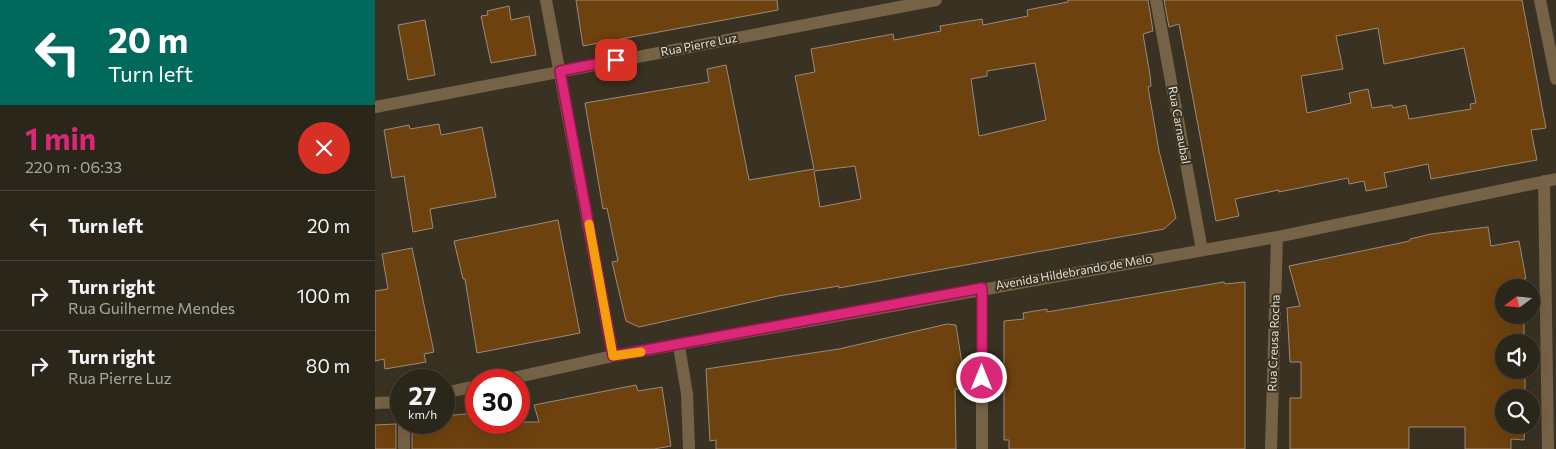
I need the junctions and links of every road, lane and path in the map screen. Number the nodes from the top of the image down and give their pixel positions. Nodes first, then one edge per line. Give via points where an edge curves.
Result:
1 (546, 0) edge
2 (936, 0) edge
3 (1155, 0) edge
4 (1540, 0) edge
5 (560, 71) junction
6 (1556, 79) edge
7 (375, 107) edge
8 (1550, 180) edge
9 (1277, 237) junction
10 (1201, 250) junction
11 (982, 288) junction
12 (679, 346) junction
13 (613, 356) junction
14 (530, 374) edge
15 (390, 402) edge
16 (375, 403) edge
17 (404, 434) edge
18 (405, 449) edge
19 (689, 449) edge
20 (982, 449) edge
21 (1271, 449) edge
22 (1548, 449) edge

1 - 5 street
2 - 5 street, Rua Pierre Luz
3 - 10 street, Rua Carnaubal
4 - 6 street
5 - 7 street, Rua Pierre Luz
5 - 13 street
8 - 9 street, Avenida Hildebrando de Melo
8 - 22 street
9 - 10 street, Avenida Hildebrando de Melo
9 - 21 street, Rua Creusa Rocha
10 - 11 street, Avenida Hildebrando de Melo
11 - 12 street, Avenida Hildebrando de Melo
11 - 20 street
12 - 13 street, Avenida Hildebrando de Melo
12 - 19 street via 687,394
13 - 14 street, Avenida Hildebrando de Melo
15 - 16 street
17 - 18 street

